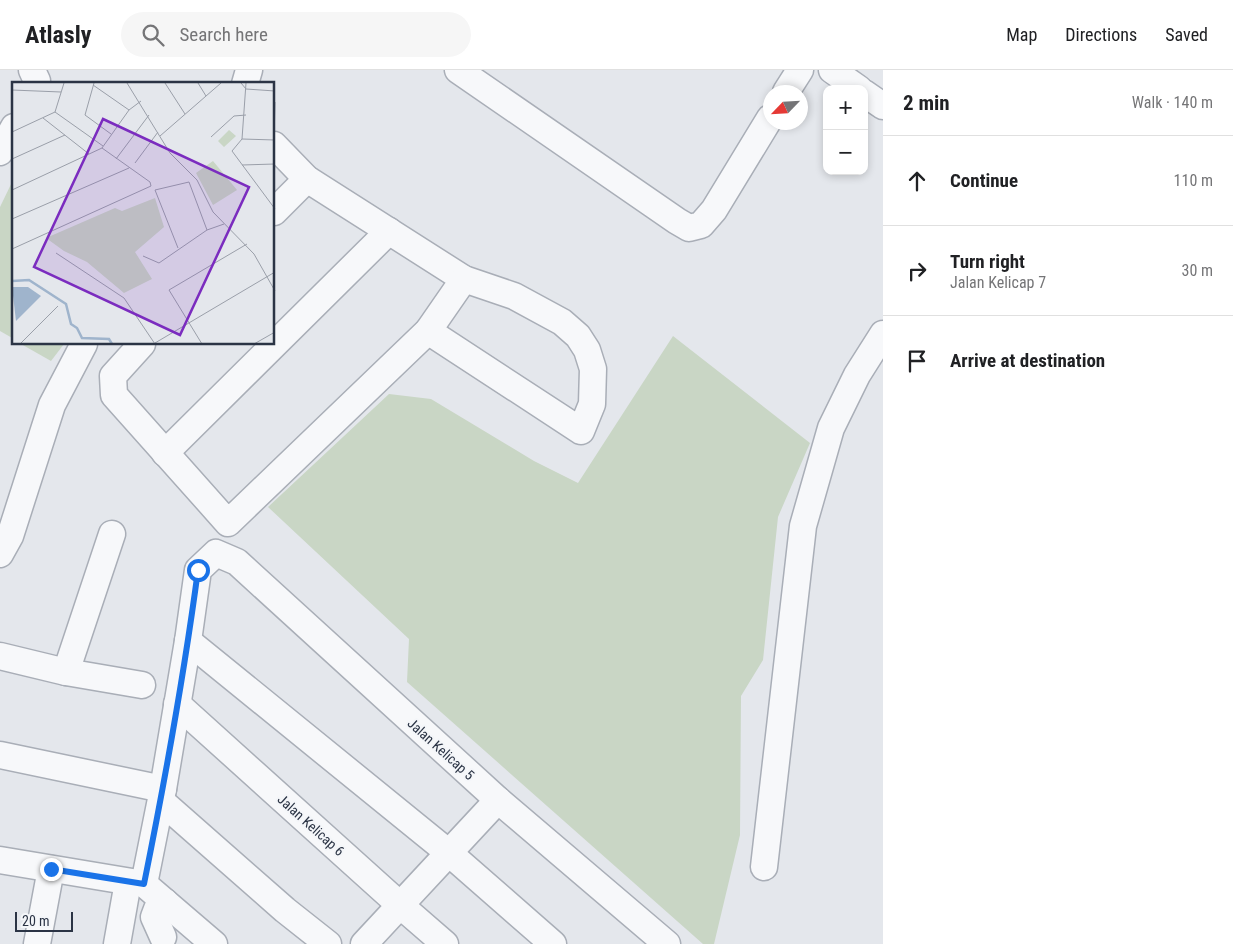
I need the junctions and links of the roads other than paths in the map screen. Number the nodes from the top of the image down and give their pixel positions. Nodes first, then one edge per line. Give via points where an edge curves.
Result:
1 (32, 70) edge
2 (458, 70) edge
3 (800, 70) edge
4 (832, 70) edge
5 (37, 82) edge
6 (790, 85) edge
7 (853, 85) edge
8 (868, 96) edge
9 (883, 106) edge
10 (763, 130) edge
11 (12, 131) edge
12 (275, 146) edge
13 (0, 152) edge
14 (307, 179) junction
15 (275, 211) edge
16 (389, 231) junction
17 (464, 279) junction
18 (428, 331) junction
19 (883, 334) edge
20 (275, 344) edge
21 (83, 345) edge
22 (141, 345) edge
23 (274, 345) edge
24 (165, 453) junction
25 (112, 534) dead end
26 (0, 554) edge
27 (188, 642) junction
28 (0, 656) edge
29 (66, 672) junction
30 (142, 685) dead end
31 (177, 704) junction
32 (0, 755) edge
33 (162, 795) junction
34 (498, 800) junction
35 (449, 853) junction
36 (0, 860) edge
37 (764, 867) dead end
38 (51, 869) junction
39 (136, 883) junction
40 (165, 902) junction
41 (400, 905) junction
42 (163, 937) dead end
43 (205, 940) edge
44 (37, 944) edge
45 (117, 944) edge
46 (328, 944) edge
47 (364, 944) edge
48 (445, 944) edge
49 (553, 944) edge
50 (667, 944) edge

1 - 5 street
2 - 10 street via 689,228 701,225 714,210
3 - 6 street
4 - 7 street
8 - 9 street
11 - 13 street
12 - 14 street
14 - 15 street
14 - 16 street
16 - 17 street
16 - 20 street
17 - 18 street
17 - 18 street via 514,296 562,322 578,336 593,369 592,404 581,431
18 - 24 street via 228,523
19 - 37 street via 857,375 831,428 803,526
21 - 26 street via 52,405 10,536
22 - 24 street via 113,376 114,395
23 - 24 street
25 - 29 street
27 - 31 street
27 - 34 street, Jalan Kelicap 5 via 198,570 216,553 237,562
27 - 35 street
28 - 29 street
29 - 30 street
31 - 33 street
31 - 41 street, Jalan Kelicap 6
32 - 33 street
33 - 39 street
33 - 46 street via 285,910
34 - 35 street
34 - 50 street, Jalan Kelicap 5
35 - 41 street
35 - 49 street
36 - 38 street
38 - 39 street
38 - 44 street
39 - 40 street
39 - 45 street
40 - 42 street via 154,917
40 - 43 street
41 - 47 street
41 - 48 street, Jalan Kelicap 6

